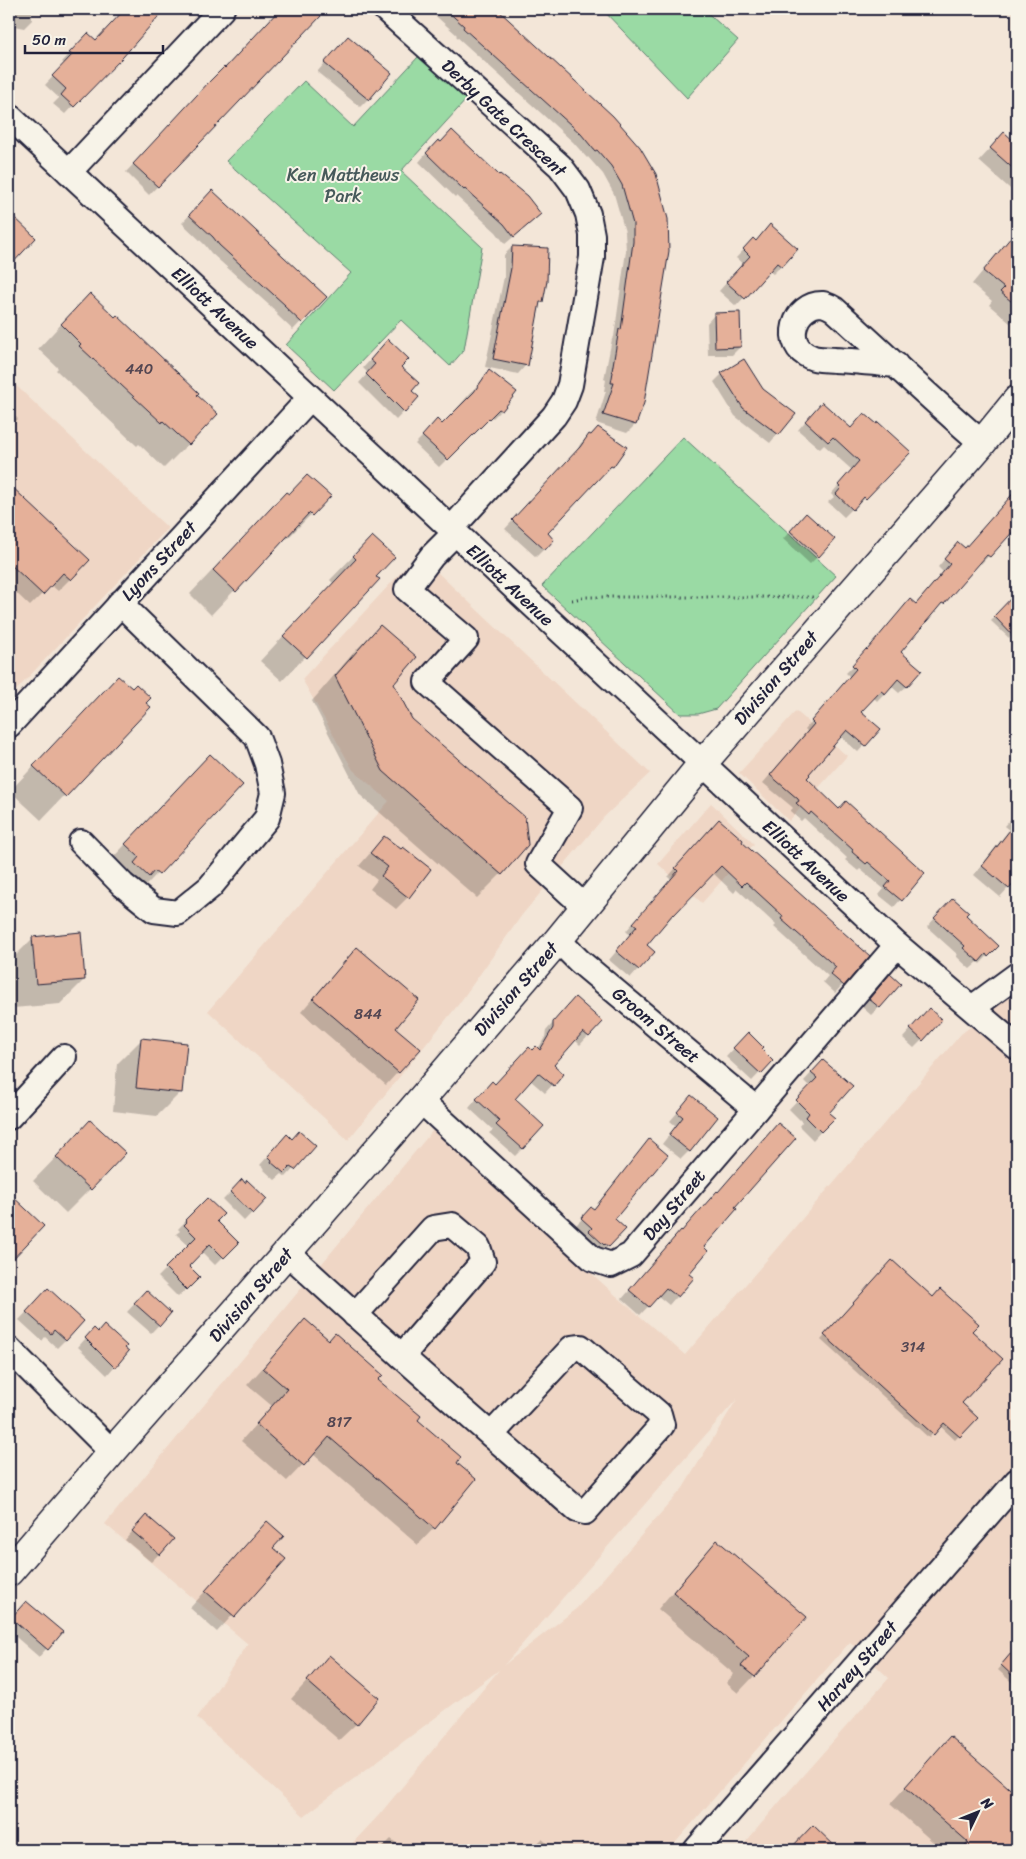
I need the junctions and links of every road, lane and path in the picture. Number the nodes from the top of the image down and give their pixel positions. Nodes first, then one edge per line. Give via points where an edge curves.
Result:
1 (222, 9) edge
2 (385, 9) edge
3 (9, 116) edge
4 (69, 172) junction
5 (896, 365) dead end
6 (310, 398) junction
7 (1017, 400) edge
8 (982, 443) junction
9 (453, 531) junction
10 (815, 597) dead end
11 (572, 600) dead end
12 (120, 603) junction
13 (9, 725) edge
14 (702, 764) junction
15 (81, 842) dead end
16 (585, 908) junction
17 (558, 940) junction
18 (897, 945) junction
19 (1017, 974) edge
20 (972, 1008) junction
21 (1017, 1047) edge
22 (64, 1057) dead end
23 (420, 1100) junction
24 (756, 1109) junction
25 (9, 1117) edge
26 (288, 1253) junction
27 (355, 1315) junction
28 (9, 1349) edge
29 (402, 1356) junction
30 (491, 1435) junction
31 (112, 1452) junction
32 (1017, 1481) edge
33 (9, 1572) edge
34 (696, 1850) edge

1 - 4 street
2 - 9 street, Derby Gate Crescent via 560,166 578,190 592,235 590,267 570,385 564,401
3 - 4 street, Elliott Avenue
4 - 6 street, Elliott Avenue
5 - 8 street
6 - 9 street, Elliott Avenue
6 - 12 street, Lyons Street
7 - 8 main road, Division Street
8 - 14 main road, Division Street
9 - 14 street, Elliott Avenue
9 - 16 street, Derby Gate Crescent via 406,589 466,639 427,682 570,808 538,864
10 - 11 path via 586,597
12 - 13 street, Lyons Street
12 - 15 street via 257,737 273,793 267,818 210,887 178,913 154,910 123,885
14 - 16 main road, Division Street
14 - 18 street, Elliott Avenue
16 - 17 main road, Division Street
17 - 23 main road, Division Street
17 - 24 street, Groom Street
18 - 20 street, Elliott Avenue
18 - 24 street, Day Street
19 - 20 street
20 - 21 street, Elliott Avenue
22 - 25 street
23 - 24 street, Day Street via 593,1259 611,1265 631,1255
23 - 26 main road, Division Street
26 - 27 street
26 - 31 main road, Division Street
27 - 29 street
27 - 29 street via 433,1228 452,1225 478,1247 483,1262
28 - 31 street
29 - 30 street
30 - 30 street via 577,1510 585,1512 662,1425 659,1414 581,1347 572,1348
31 - 33 main road, Division Street
32 - 34 street, Harvey Street

